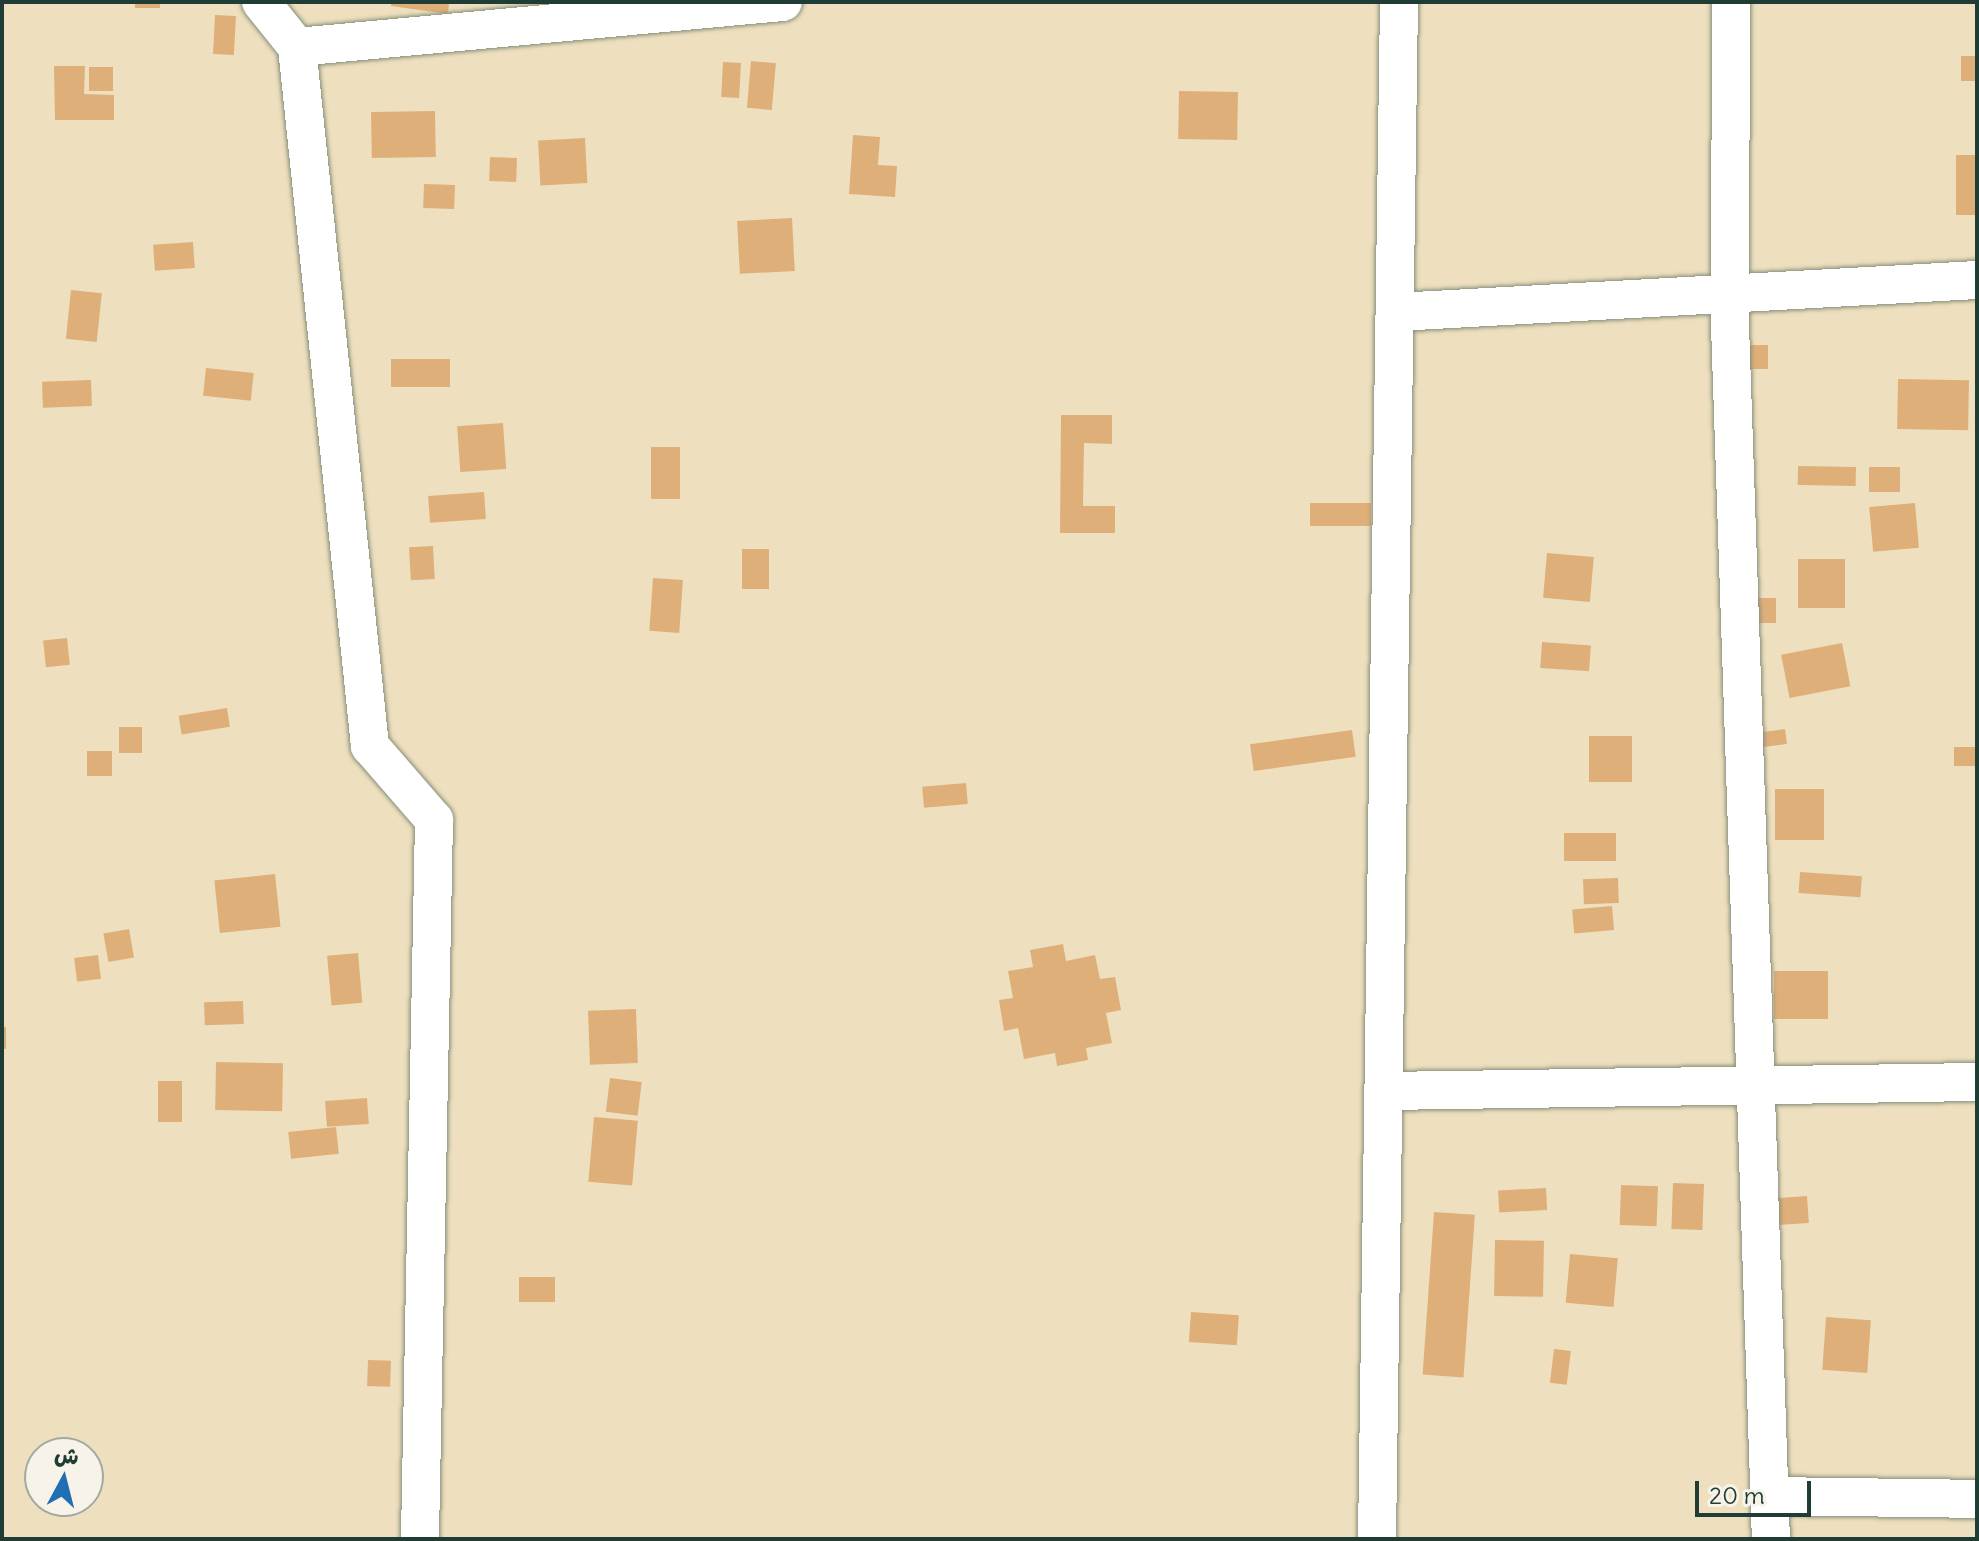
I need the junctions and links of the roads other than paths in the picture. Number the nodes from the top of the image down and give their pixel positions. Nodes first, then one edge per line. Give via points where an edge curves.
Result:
1 (261, 2) edge
2 (783, 2) edge
3 (1399, 2) edge
4 (1731, 2) edge
5 (297, 47) junction
6 (1977, 280) edge
7 (1730, 294) junction
8 (1397, 312) junction
9 (1755, 1082) junction
10 (1977, 1082) edge
11 (1385, 1091) junction
12 (1770, 1496) junction
13 (1977, 1499) edge
14 (420, 1539) edge
15 (1377, 1539) edge
16 (1771, 1539) edge

1 - 5 street
2 - 5 street
3 - 8 street
4 - 7 street
5 - 14 street via 370,746 434,820
6 - 7 street
7 - 8 street
7 - 9 street
8 - 11 street
9 - 10 street
9 - 11 street
9 - 12 street
11 - 15 street
12 - 13 street
12 - 16 street

